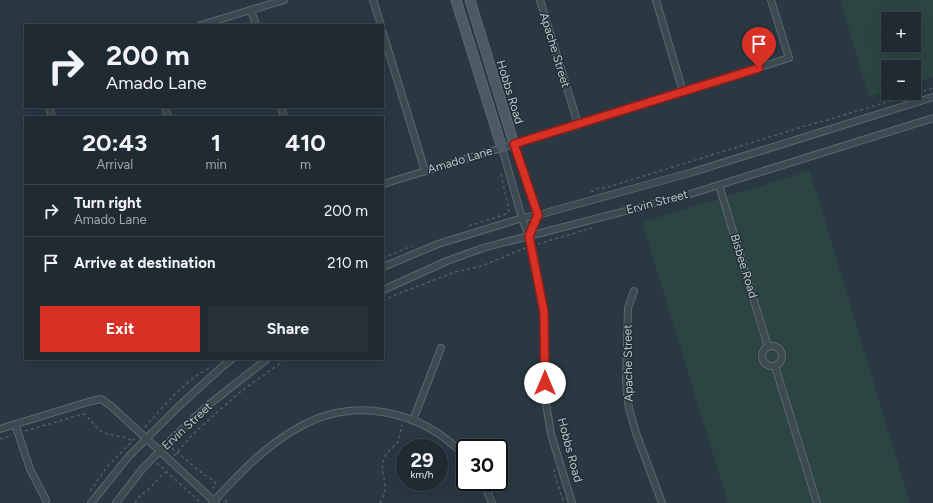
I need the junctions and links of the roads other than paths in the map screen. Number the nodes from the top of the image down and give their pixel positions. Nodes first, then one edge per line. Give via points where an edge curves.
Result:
1 (284, 0) edge
2 (373, 0) edge
3 (456, 0) edge
4 (470, 0) edge
5 (540, 0) edge
6 (656, 0) edge
7 (771, 0) edge
8 (251, 10) junction
9 (204, 24) edge
10 (256, 24) edge
11 (381, 24) edge
12 (384, 36) edge
13 (683, 92) junction
14 (933, 97) edge
15 (933, 118) edge
16 (578, 124) junction
17 (514, 144) junction
18 (502, 148) junction
19 (425, 171) junction
20 (384, 184) edge
21 (718, 185) junction
22 (522, 215) junction
23 (538, 215) junction
24 (529, 236) junction
25 (384, 267) edge
26 (384, 290) edge
27 (634, 291) dead end
28 (768, 346) junction
29 (441, 348) dead end
30 (231, 360) edge
31 (266, 360) edge
32 (775, 366) junction
33 (413, 420) junction
34 (16, 424) junction
35 (0, 429) edge
36 (146, 439) junction
37 (456, 447) edge
38 (160, 451) junction
39 (487, 491) edge
40 (46, 500) dead end
41 (214, 502) edge
42 (91, 503) edge
43 (116, 503) edge
44 (492, 503) edge
45 (572, 503) edge
46 (662, 503) edge
47 (817, 503) edge

1 - 8 street
2 - 11 street
3 - 18 street, Hobbs Road
4 - 17 street, Hobbs Road
5 - 16 street, Apache Street
6 - 13 street
7 - 13 street, Amado Lane via 789,58
8 - 9 street
8 - 10 street
12 - 19 street
13 - 16 street, Amado Lane
14 - 23 street, Ervin Street via 693,172
15 - 21 street, Ervin Street
16 - 17 street, Amado Lane
17 - 18 street, Amado Lane
17 - 23 street, Hobbs Road
18 - 19 street, Amado Lane
18 - 22 street, Hobbs Road
19 - 20 street, Amado Lane
21 - 24 street, Ervin Street
21 - 28 street, Bisbee Road
22 - 23 street, Ervin Street
22 - 24 street, Hobbs Road
22 - 25 street, Ervin Street via 438,244
23 - 24 street
24 - 26 street, Ervin Street via 447,260
24 - 45 street, Hobbs Road via 544,312 545,397 551,434
27 - 46 street, Apache Street via 628,308 627,396 636,433
28 - 32 street via 761,358 767,366
28 - 32 street via 775,346 782,353 782,360
29 - 33 street
30 - 36 street, Ervin Street
31 - 38 street, Ervin Street via 207,406
32 - 47 street
33 - 37 street via 438,432
33 - 41 street via 390,413 361,411 341,412 320,418 275,442
34 - 35 street
34 - 36 street via 101,399
34 - 40 street via 30,469
36 - 38 street
36 - 42 street, Ervin Street
38 - 41 street
38 - 43 street, Ervin Street
39 - 44 street

